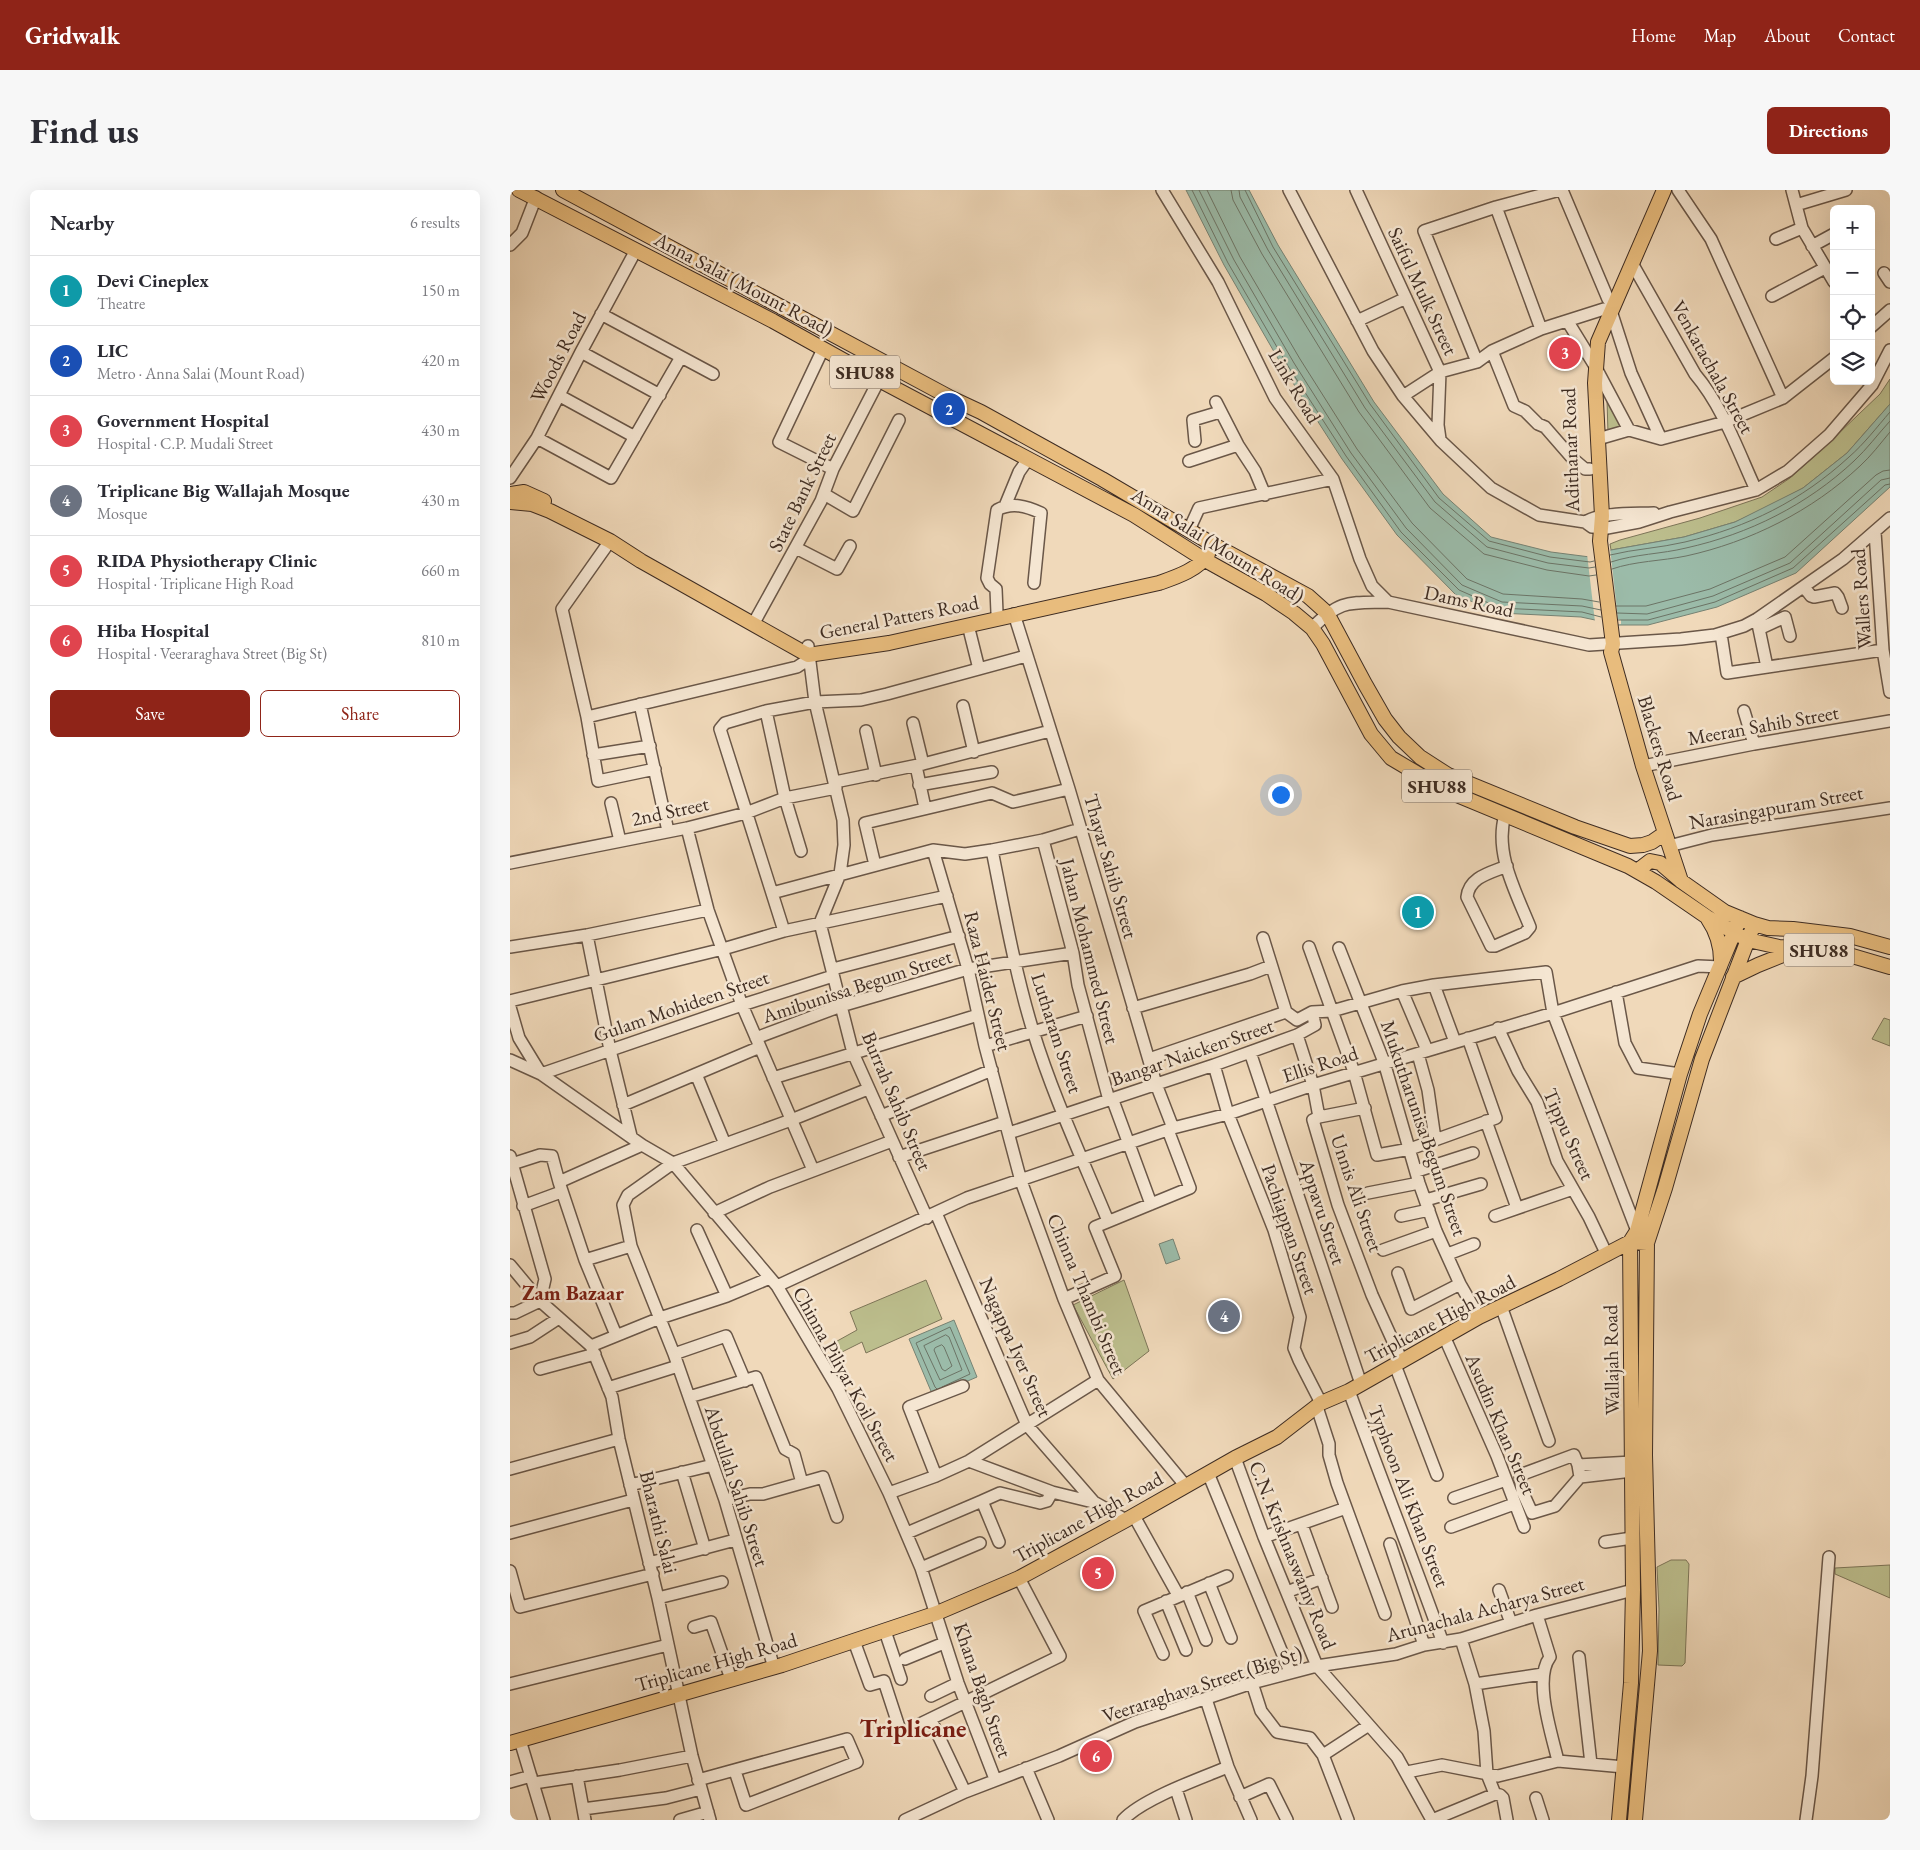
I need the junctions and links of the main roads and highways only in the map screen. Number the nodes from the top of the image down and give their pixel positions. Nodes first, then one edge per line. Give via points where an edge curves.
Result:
1 (520, 190) edge
2 (563, 190) edge
3 (578, 190) edge
4 (1655, 190) edge
5 (1664, 190) edge
6 (595, 207) junction
7 (1608, 306) junction
8 (1592, 362) junction
9 (952, 398) junction
10 (944, 414) junction
11 (510, 494) edge
12 (510, 502) edge
13 (1595, 528) junction
14 (1195, 533) junction
15 (1214, 545) junction
16 (1192, 551) junction
17 (1205, 560) junction
18 (842, 648) junction
19 (809, 653) junction
20 (1388, 723) junction
21 (1404, 742) junction
22 (1379, 744) junction
23 (1667, 839) junction
24 (1630, 846) junction
25 (1632, 868) junction
26 (1681, 881) junction
27 (1707, 917) junction
28 (1740, 918) junction
29 (1754, 924) junction
30 (1735, 932) junction
31 (1748, 940) junction
32 (1890, 947) edge
33 (1801, 948) junction
34 (1721, 967) junction
35 (1890, 967) edge
36 (1733, 977) junction
37 (1633, 1237) junction
38 (1647, 1243) junction
39 (515, 1741) edge
40 (1619, 1820) edge
41 (1635, 1820) edge

1 - 10 main road, Anna Salai (Mount Road) / SHU88
2 - 6 main road, Anna Salai (Mount Road) / SHU88
3 - 6 main road
4 - 7 main road, Adithanar Road
5 - 7 main road, Adithanar Road via 1633,264
6 - 9 main road, Anna Salai (Mount Road) / SHU88
7 - 8 main road, Adithanar Road via 1592,337
8 - 13 main road, Adithanar Road via 1598,439
8 - 13 main road, Adithanar Road via 1587,377
9 - 10 main road
9 - 14 main road, Anna Salai (Mount Road) / SHU88
10 - 16 main road, Anna Salai (Mount Road) / SHU88 via 1134,515
11 - 19 main road, General Patters Road via 524,492 604,532
12 - 19 main road, General Patters Road via 532,504 550,511 610,541
13 - 23 main road, Blackers Road via 1610,647
14 - 15 main road, Anna Salai (Mount Road) / SHU88
14 - 16 main road, General Patters Road
15 - 17 main road
15 - 20 main road, Anna Salai (Mount Road) / SHU88 via 1308,596 1327,613
16 - 17 main road, Anna Salai (Mount Road) / SHU88
16 - 18 main road, General Patters Road via 1175,570
17 - 18 main road, General Patters Road via 1179,576 1159,583 889,643
17 - 22 main road, Anna Salai (Mount Road) / SHU88 via 1266,594 1312,628
18 - 19 main road, General Patters Road
20 - 21 main road, Anna Salai (Mount Road) / SHU88
20 - 22 main road
21 - 22 main road
21 - 24 main road, Anna Salai (Mount Road) / SHU88 via 1420,757 1465,783
22 - 25 main road, Anna Salai (Mount Road) / SHU88 via 1391,758 1445,790
23 - 24 main road
23 - 26 main road, Blackers Road
24 - 25 main road
25 - 26 main road via 1650,861 1660,863
25 - 27 main road, Anna Salai (Mount Road) / SHU88
26 - 28 main road, SHU88 via 1725,912
27 - 30 main road, Anna Salai (Mount Road) / SHU88
27 - 34 main road via 1721,947
28 - 29 main road, SHU88
28 - 30 main road, Wallajah Road
29 - 31 main road, Wallajah Road
29 - 32 main road, SHU88 via 1850,936
30 - 31 main road, Anna Salai (Mount Road) / SHU88
30 - 34 main road, Wallajah Road
31 - 33 main road, Anna Salai (Mount Road) / SHU88 via 1779,948
31 - 36 main road, Wallajah Road
33 - 35 main road, Anna Salai (Mount Road) / SHU88 via 1842,953
33 - 36 main road
34 - 37 main road, Wallajah Road via 1700,1014 1680,1074
36 - 38 main road, Wallajah Road via 1702,1059
37 - 38 main road
37 - 39 main road, Triplicane High Road via 1607,1255 1479,1317 1319,1405 1277,1437 1019,1578 937,1613 774,1668
37 - 40 main road, Wallajah Road via 1631,1683
38 - 41 main road, Wallajah Road via 1645,1446 1650,1650

